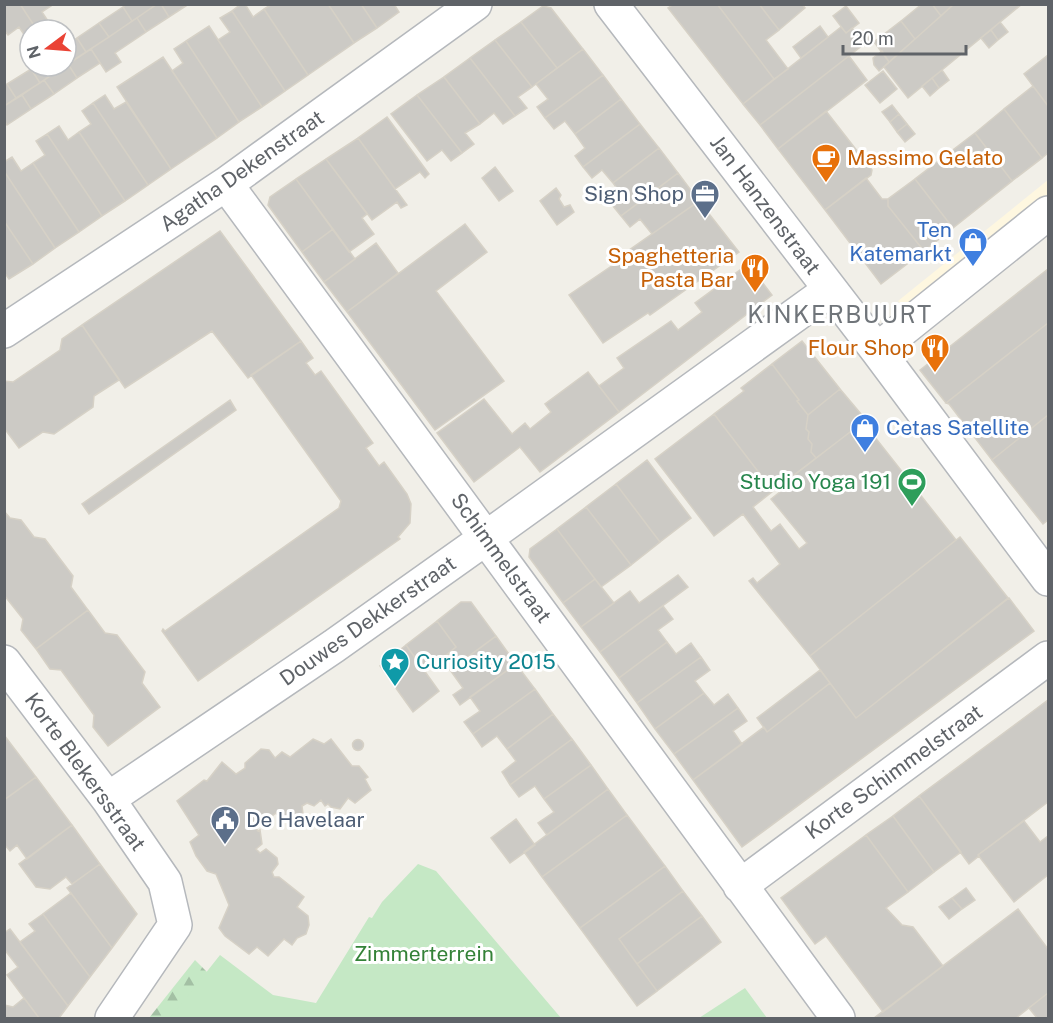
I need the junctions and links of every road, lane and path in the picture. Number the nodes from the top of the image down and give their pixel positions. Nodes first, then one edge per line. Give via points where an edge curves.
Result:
1 (476, 4) edge
2 (611, 4) edge
3 (226, 184) junction
4 (1048, 213) edge
5 (830, 290) junction
6 (4, 332) edge
7 (877, 350) junction
8 (486, 538) junction
9 (1048, 579) edge
10 (1048, 658) edge
11 (4, 662) edge
12 (108, 799) junction
13 (740, 886) junction
14 (112, 1018) edge
15 (838, 1018) edge

1 - 3 street, Agatha Dekenstraat
2 - 5 street, Jan Hanzenstraat
3 - 6 street, Agatha Dekenstraat
3 - 8 street, Schimmelstraat
4 - 7 street
5 - 7 street, Jan Hanzenstraat
5 - 8 street, Douwes Dekkerstraat
7 - 9 street, Jan Hanzenstraat
8 - 12 street, Douwes Dekkerstraat
8 - 13 street, Schimmelstraat
10 - 13 street, Korte Schimmelstraat
11 - 12 street, Korte Blekersstraat
12 - 14 street, Korte Blekersstraat via 165,882 175,925
13 - 15 street, Schimmelstraat

